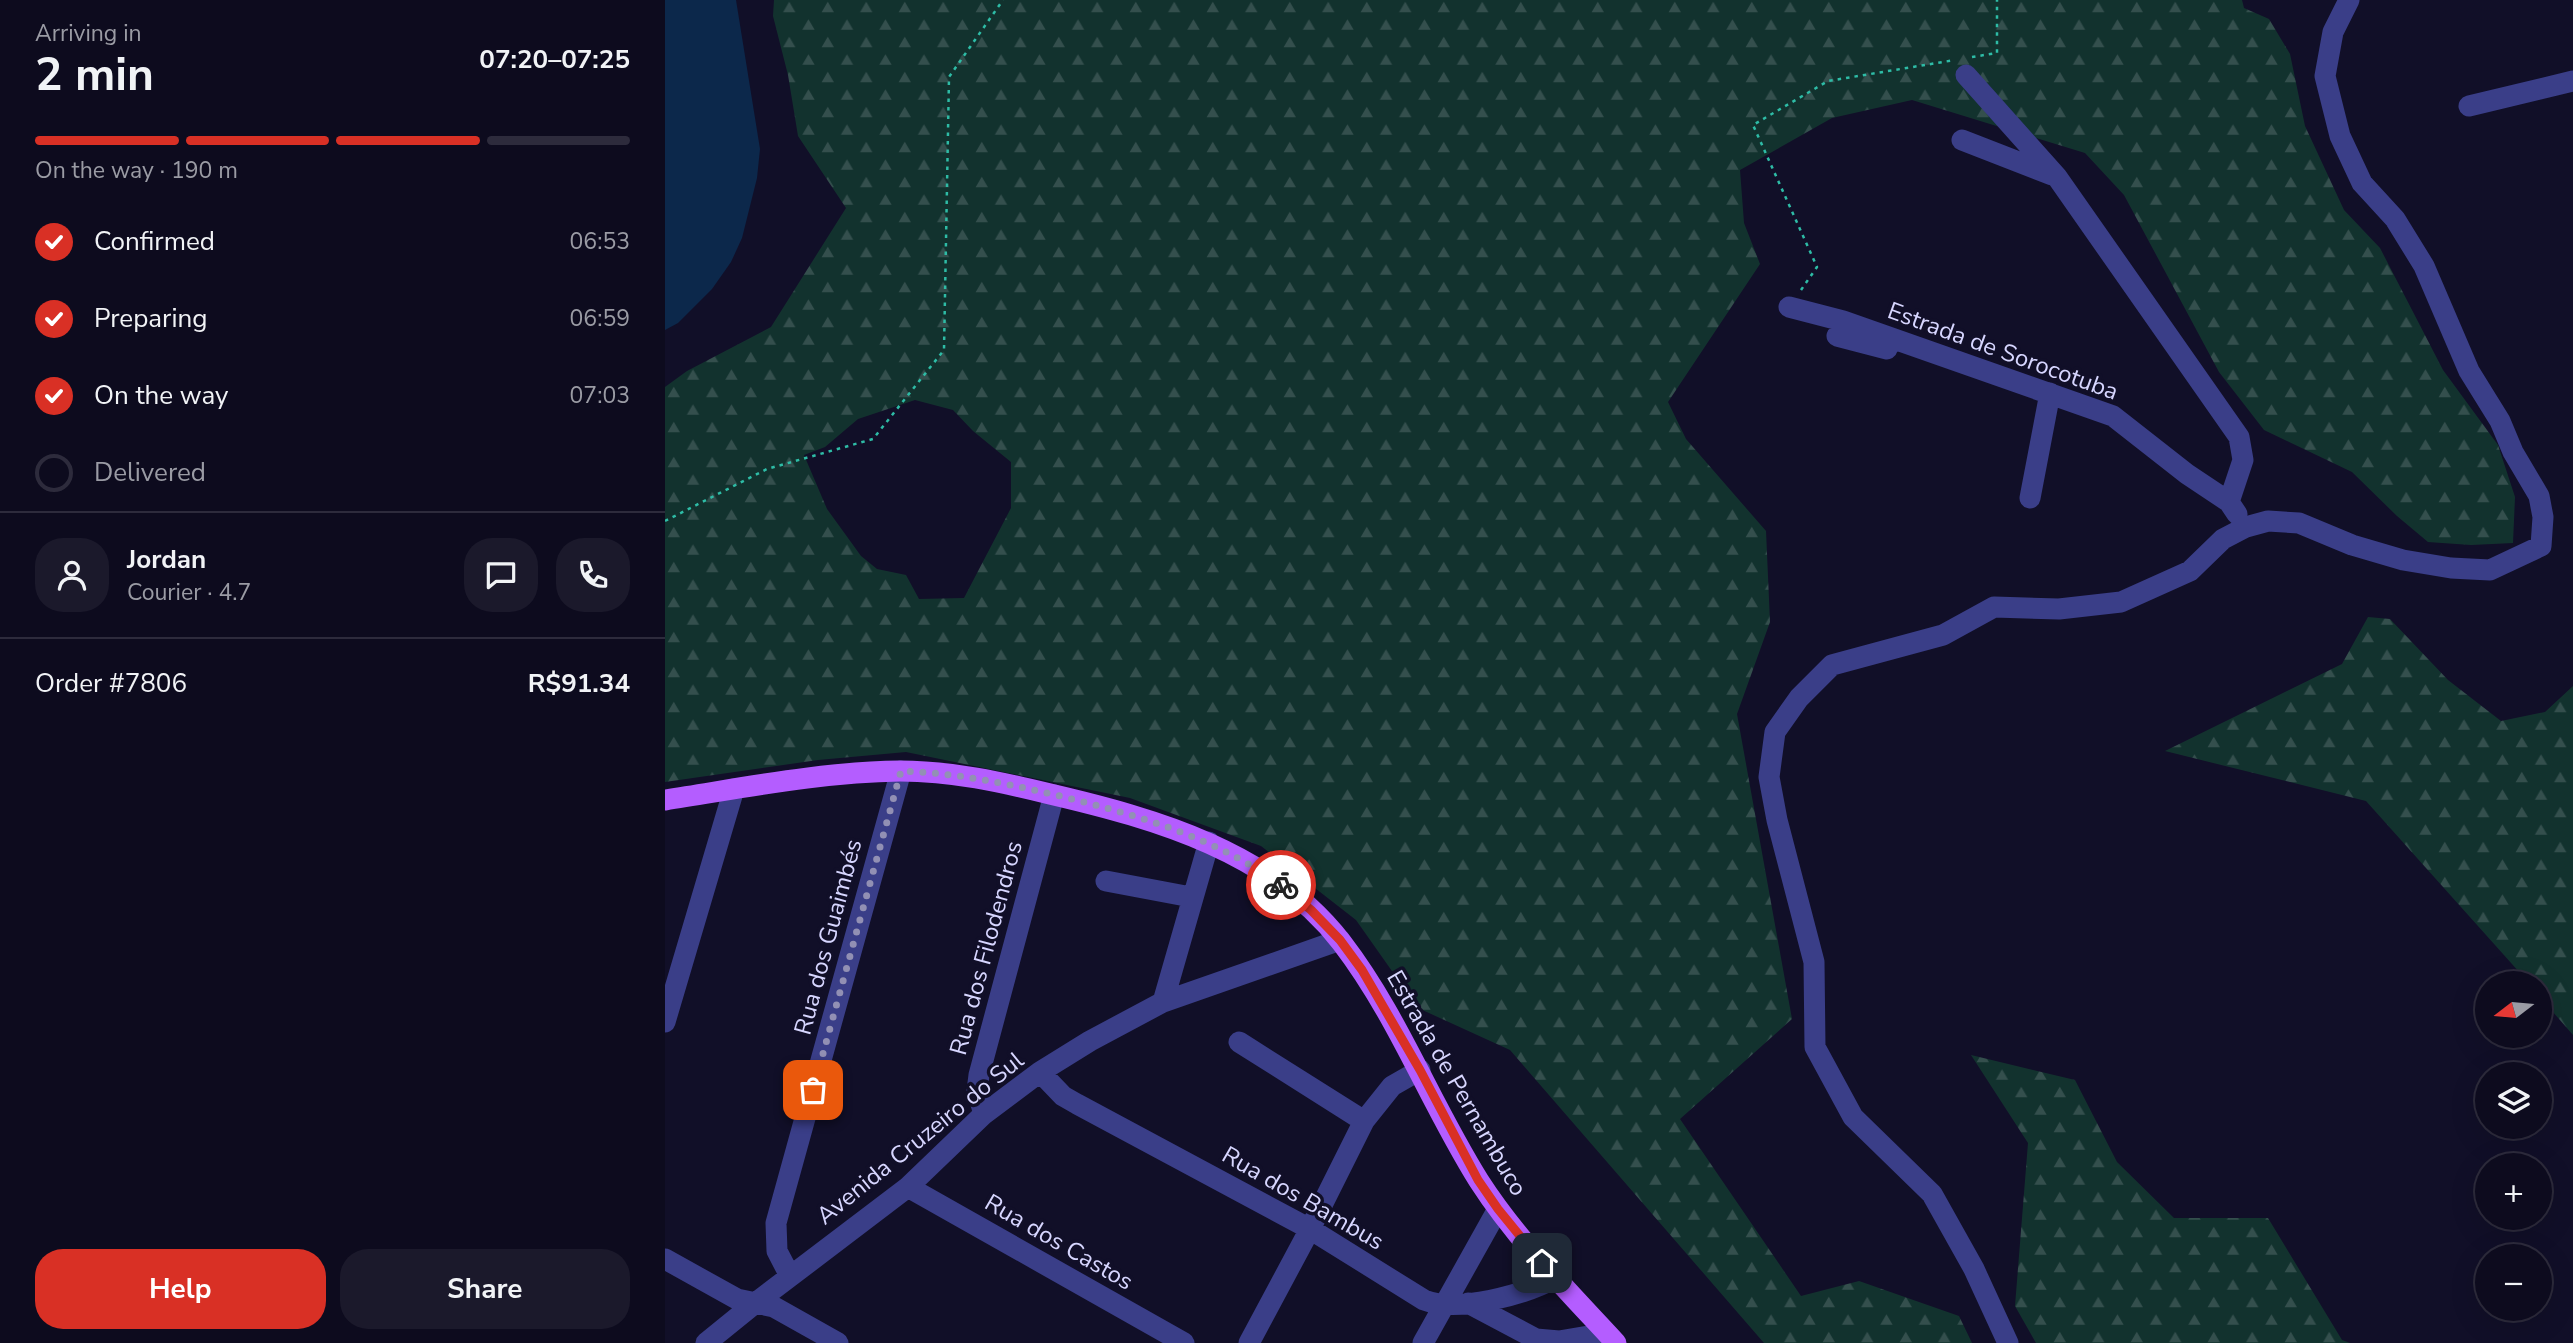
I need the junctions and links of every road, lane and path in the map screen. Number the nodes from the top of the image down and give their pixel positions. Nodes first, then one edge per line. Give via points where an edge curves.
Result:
1 (1003, 0) edge
2 (1997, 0) edge
3 (2349, 0) edge
4 (1965, 64) junction
5 (2573, 81) edge
6 (2469, 106) dead end
7 (1962, 140) dead end
8 (2057, 177) junction
9 (1790, 307) joint
10 (1849, 334) junction
11 (1926, 359) dead end
12 (2050, 393) junction
13 (2030, 498) dead end
14 (2229, 502) junction
15 (665, 521) edge
16 (2246, 527) junction
17 (901, 771) junction
18 (734, 789) junction
19 (1054, 795) junction
20 (665, 800) edge
21 (1209, 842) junction
22 (1107, 881) dead end
23 (1192, 897) junction
24 (1340, 940) junction
25 (1163, 1002) junction
26 (665, 1022) edge
27 (1238, 1042) dead end
28 (1420, 1070) junction
29 (1040, 1072) junction
30 (984, 1114) junction
31 (1364, 1121) junction
32 (908, 1186) junction
33 (1498, 1209) junction
34 (1310, 1230) junction
35 (665, 1259) edge
36 (790, 1276) junction
37 (1555, 1278) junction
38 (1468, 1303) junction
39 (754, 1304) junction
40 (1443, 1305) junction
41 (1611, 1338) edge
42 (717, 1339) edge
43 (838, 1343) edge
44 (1184, 1343) edge
45 (1248, 1343) edge
46 (1423, 1343) edge
47 (2008, 1343) edge

1 - 15 path via 949,77 944,349 873,439 767,469
2 - 4 path via 1997,53
3 - 16 street via 2333,32 2325,76 2340,136 2362,183 2395,219 2424,267 2469,371 2539,496 2541,546 2490,570 2451,568 2403,560 2299,523 2267,521
4 - 8 street
4 - 9 path via 1828,81 1753,125 1817,267
5 - 6 street
7 - 8 street
8 - 14 street via 2239,436 2243,460
9 - 10 street, Estrada de Sorocotuba
10 - 11 street
10 - 12 street, Estrada de Sorocotuba
12 - 13 street
12 - 14 street, Estrada de Sorocotuba via 2113,416
14 - 16 street, Estrada de Sorocotuba
16 - 47 street via 2223,539 2190,571 2121,601 2059,608 1994,607 1943,635 1832,665 1799,698 1775,732 1769,776 1814,962 1815,1047 1853,1117 1932,1194
17 - 18 main road, Estrada de Pernambuco via 831,775
17 - 19 main road, Estrada de Pernambuco via 993,780
17 - 36 street, Rua dos Guaimbés via 776,1223 777,1251
18 - 20 main road, Estrada de Pernambuco
18 - 26 street
19 - 21 main road, Estrada de Pernambuco via 1150,820
19 - 30 street, Rua dos Filodendros via 979,1075 978,1096
21 - 23 street
21 - 24 main road, Estrada de Pernambuco via 1281,885
22 - 23 street
23 - 25 street
24 - 25 street, Avenida Cruzeiro do Sul
24 - 28 main road, Estrada de Pernambuco
25 - 29 street, Avenida Cruzeiro do Sul
27 - 31 street
28 - 31 street via 1392,1087
28 - 33 main road, Estrada de Pernambuco via 1463,1155
29 - 30 street, Avenida Cruzeiro do Sul
29 - 34 street, Rua dos Bambus via 1063,1096
30 - 32 street, Avenida Cruzeiro do Sul
31 - 34 street
32 - 36 street, Avenida Cruzeiro do Sul
32 - 44 street, Rua dos Castos
33 - 37 main road, Estrada de Pernambuco
33 - 40 street
34 - 40 street, Rua dos Bambus via 1424,1300
34 - 45 street
35 - 39 street
36 - 39 street, Avenida Cruzeiro do Sul
37 - 38 street, Rua dos Bambus via 1520,1292
37 - 41 main road, Estrada de Pernambuco
38 - 40 street, Rua dos Bambus
38 - 41 street via 1536,1339
39 - 42 street, Avenida Cruzeiro do Sul
39 - 43 street via 774,1307
40 - 46 street

